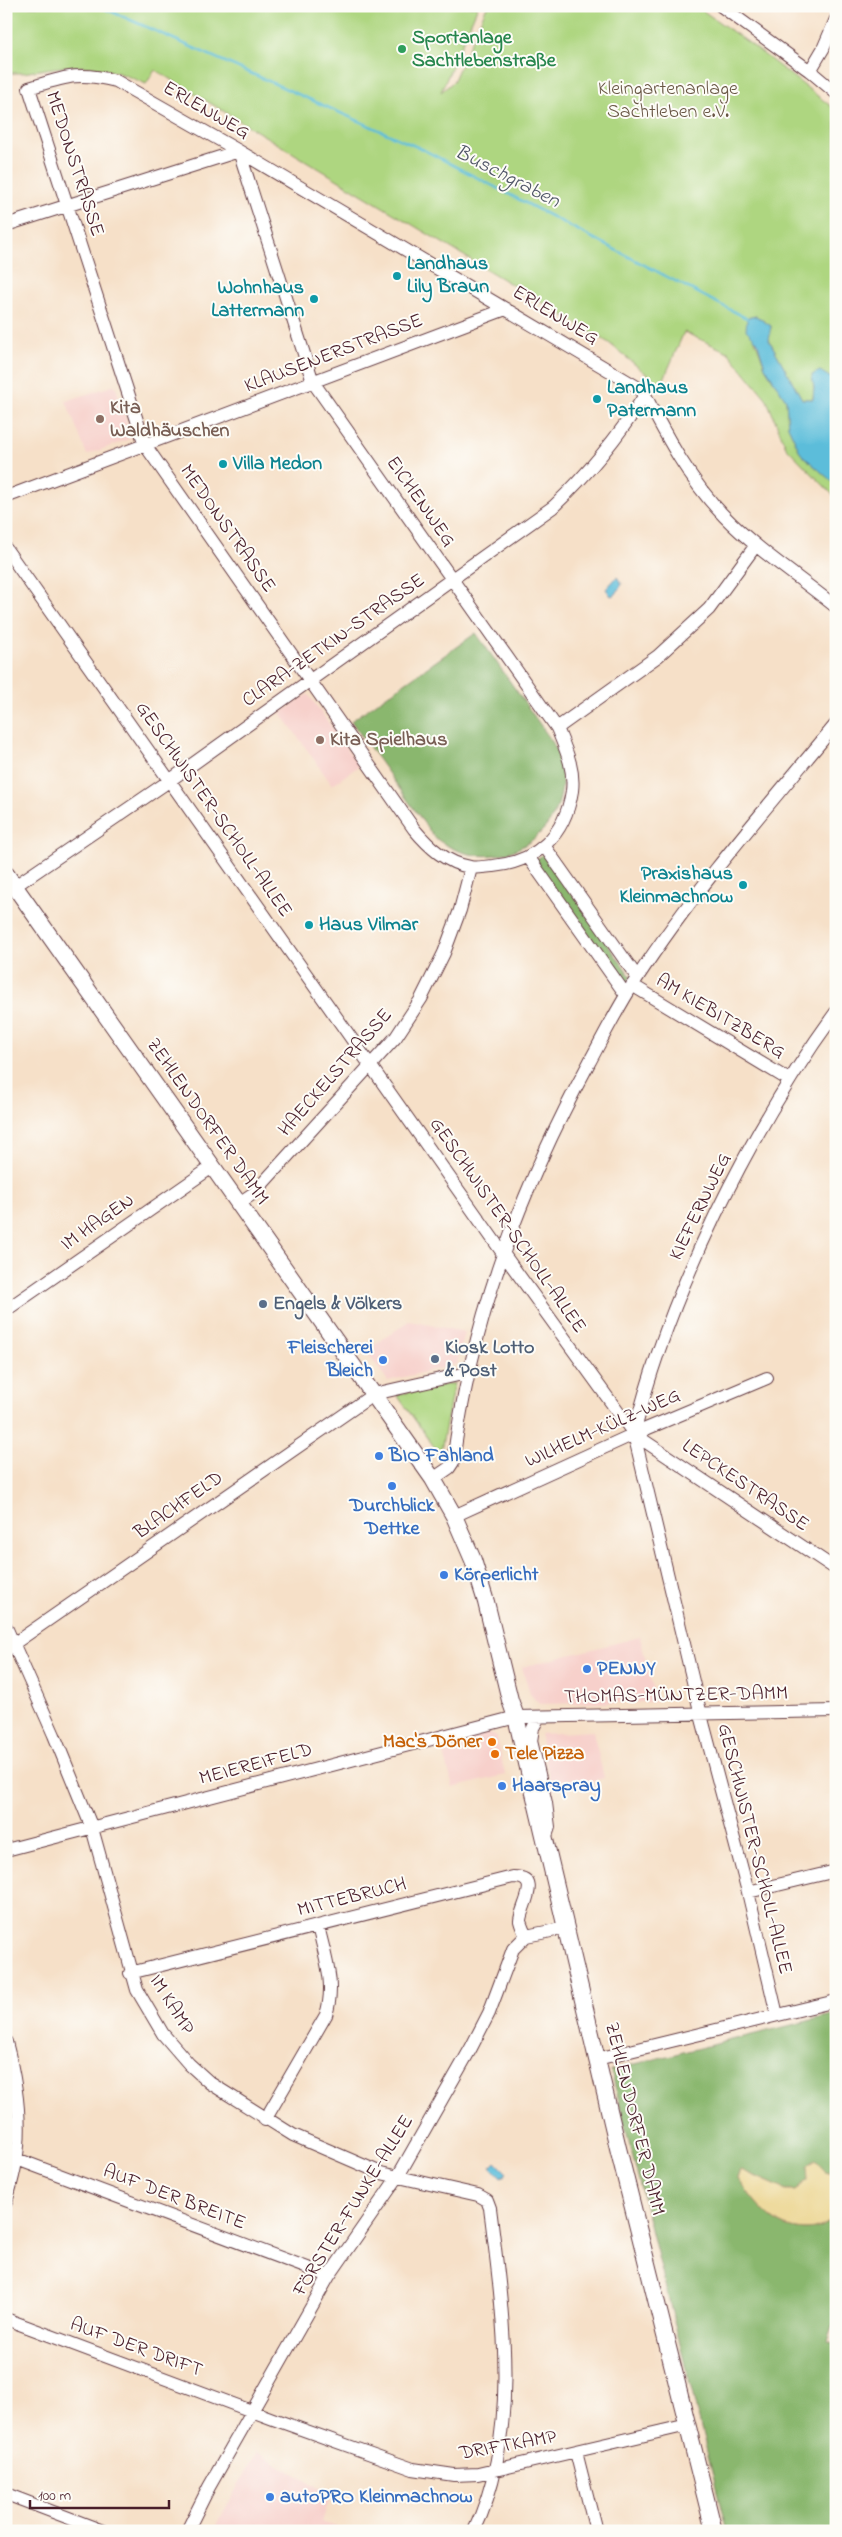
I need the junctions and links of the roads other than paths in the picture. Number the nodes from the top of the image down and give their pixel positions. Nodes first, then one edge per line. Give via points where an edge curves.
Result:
1 (721, 6) edge
2 (836, 19) edge
3 (810, 71) junction
4 (29, 88) joint
5 (836, 93) edge
6 (239, 151) junction
7 (68, 205) junction
8 (6, 224) edge
9 (506, 309) junction
10 (313, 382) junction
11 (645, 395) junction
12 (145, 445) junction
13 (6, 497) edge
14 (756, 545) junction
15 (6, 549) edge
16 (452, 581) junction
17 (836, 607) edge
18 (312, 680) junction
19 (836, 724) edge
20 (557, 728) junction
21 (169, 781) junction
22 (537, 853) junction
23 (471, 868) junction
24 (11, 880) edge
25 (632, 986) junction
26 (836, 1012) edge
27 (371, 1066) junction
28 (789, 1080) junction
29 (212, 1167) junction
30 (239, 1204) junction
31 (502, 1252) junction
32 (6, 1310) edge
33 (467, 1373) junction
34 (767, 1378) dead end
35 (374, 1394) junction
36 (634, 1434) junction
37 (433, 1479) junction
38 (454, 1516) junction
39 (836, 1569) edge
40 (6, 1627) edge
41 (11, 1646) edge
42 (836, 1712) edge
43 (701, 1715) junction
44 (516, 1717) junction
45 (539, 1717) junction
46 (92, 1828) junction
47 (544, 1841) junction
48 (6, 1850) edge
49 (836, 1871) edge
50 (748, 1892) junction
51 (318, 1926) junction
52 (566, 1928) junction
53 (526, 1936) junction
54 (130, 1973) junction
55 (836, 2001) edge
56 (777, 2016) junction
57 (6, 2042) edge
58 (601, 2058) junction
59 (265, 2120) junction
60 (11, 2157) edge
61 (397, 2178) junction
62 (6, 2202) edge
63 (329, 2276) junction
64 (6, 2319) edge
65 (252, 2411) junction
66 (688, 2425) junction
67 (576, 2452) junction
68 (496, 2471) junction
69 (6, 2494) edge
70 (89, 2528) edge
71 (103, 2531) edge
72 (187, 2531) edge
73 (474, 2531) edge
74 (596, 2531) edge
75 (714, 2531) edge

1 - 3 street
2 - 3 street
3 - 5 street
4 - 6 street, ERLENWEG via 74,74 116,81
4 - 7 street, MEDONSTRASSE
6 - 7 street
6 - 9 street, ERLENWEG
6 - 10 street, EICHENWEG
7 - 8 street
7 - 12 street, MEDONSTRASSE
9 - 10 street, KLAUSENERSTRASSE
9 - 11 street, ERLENWEG via 637,386
10 - 12 street, KLAUSENERSTRASSE
10 - 16 street, EICHENWEG
11 - 14 street, ERLENWEG via 663,430 706,495
11 - 16 street, CLARA-ZETKIN-STRASSE via 619,435 583,479 553,507
12 - 13 street, KLAUSENERSTRASSE
12 - 18 street, MEDONSTRASSE
14 - 17 street, ERLENWEG
14 - 20 street via 709,610 658,656
15 - 21 street, GESCHWISTER-SCHOLL-ALLEE
16 - 18 street, CLARA-ZETKIN-STRASSE
16 - 20 street, EICHENWEG
18 - 21 street, CLARA-ZETKIN-STRASSE
18 - 23 street, MEDONSTRASSE via 414,829 430,847
19 - 25 street via 722,861
20 - 22 street, EICHENWEG via 571,762 572,791 560,825
21 - 24 street, CLARA-ZETKIN-STRASSE
21 - 27 street, GESCHWISTER-SCHOLL-ALLEE
22 - 23 street, MEDONSTRASSE via 500,865
22 - 25 street, AM KIEBITZBERG
22 - 25 street, AM KIEBITZBERG
23 - 27 street, HAECKELSTRASSE via 444,953 425,991 396,1037
24 - 29 main road, ZEHLENDORFER DAMM
25 - 28 street, AM KIEBITZBERG
25 - 31 street via 544,1150
26 - 28 street, KIEFERNWEG
27 - 30 street, HAECKELSTRASSE via 254,1193
27 - 31 street, GESCHWISTER-SCHOLL-ALLEE
28 - 36 street, KIEFERNWEG via 698,1254 642,1403
29 - 30 main road, ZEHLENDORFER DAMM
29 - 32 street, IM HAGEN
30 - 35 main road, ZEHLENDORFER DAMM
31 - 33 street
31 - 36 street, GESCHWISTER-SCHOLL-ALLEE
33 - 35 street
33 - 37 street via 453,1462
34 - 36 street, WILHELM-KÜLZ-WEG
35 - 37 main road, ZEHLENDORFER DAMM
35 - 41 street, BLACHFELD
36 - 38 street, WILHELM-KÜLZ-WEG
36 - 39 street, LEPCKESTRASSE
36 - 43 street, GESCHWISTER-SCHOLL-ALLEE
37 - 38 main road, ZEHLENDORFER DAMM
38 - 44 main road, ZEHLENDORFER DAMM via 486,1602
40 - 41 street, IM KAMP
41 - 46 street, IM KAMP
42 - 43 street, THOMAS-MÜNTZER-DAMM
43 - 45 street, THOMAS-MÜNTZER-DAMM
43 - 50 street, GESCHWISTER-SCHOLL-ALLEE
44 - 45 street, THOMAS-MÜNTZER-DAMM
44 - 46 street, MEIEREIFELD
44 - 47 main road, ZEHLENDORFER DAMM
45 - 47 street via 531,1741 546,1803 549,1827
46 - 48 street, MEIEREIFELD
46 - 54 street, IM KAMP
47 - 52 main road, ZEHLENDORFER DAMM
49 - 50 street
50 - 56 street, GESCHWISTER-SCHOLL-ALLEE
51 - 53 street, MITTEBRUCH via 519,1877 527,1883 530,1891 520,1921
51 - 54 street, MITTEBRUCH
51 - 59 street via 332,1982 331,1999 326,2015
52 - 53 street
52 - 58 main road, ZEHLENDORFER DAMM
53 - 61 street, FÖRSTER-FUNKE-ALLEE via 513,1949 476,2039
54 - 59 street, IM KAMP via 163,2034 189,2064 210,2083
55 - 56 street
56 - 58 street
57 - 60 street via 14,2073 18,2114
58 - 66 main road, ZEHLENDORFER DAMM
59 - 61 street, IM KAMP via 323,2150
60 - 62 street
60 - 63 street, AUF DER BREITE
61 - 63 street, FÖRSTER-FUNKE-ALLEE
61 - 68 street, IM KAMP via 484,2196 490,2208 504,2366
63 - 65 street, FÖRSTER-FUNKE-ALLEE
64 - 65 street, AUF DER DRIFT
65 - 68 street, DRIFTKAMP via 413,2469 454,2476
65 - 72 street, FÖRSTER-FUNKE-ALLEE
66 - 67 street, DRIFTKAMP
66 - 75 main road, ZEHLENDORFER DAMM
67 - 68 street, DRIFTKAMP
67 - 74 street
68 - 73 street
69 - 70 street
70 - 71 street

